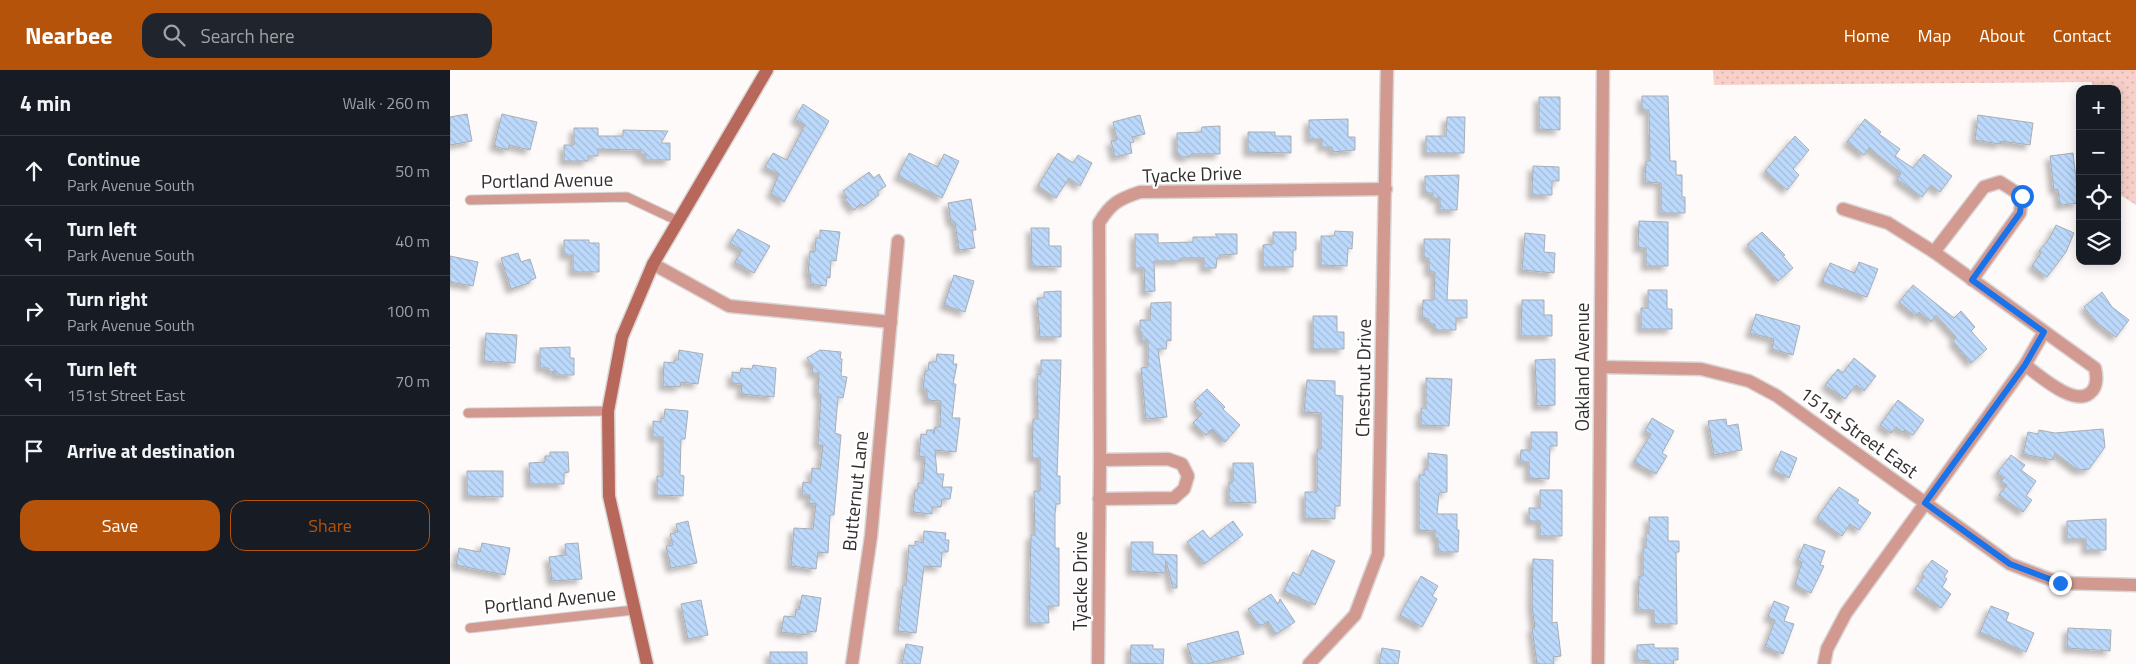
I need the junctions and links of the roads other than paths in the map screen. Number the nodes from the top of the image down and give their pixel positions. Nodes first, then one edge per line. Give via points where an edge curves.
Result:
1 (767, 70) edge
2 (1387, 70) edge
3 (1604, 70) edge
4 (1386, 189) junction
5 (470, 200) dead end
6 (1843, 209) dead end
7 (678, 221) junction
8 (898, 241) dead end
9 (1934, 252) junction
10 (653, 264) junction
11 (1972, 280) junction
12 (891, 322) junction
13 (2044, 332) junction
14 (2025, 365) junction
15 (1601, 367) junction
16 (608, 411) junction
17 (468, 412) dead end
18 (1100, 460) junction
19 (1099, 499) junction
20 (1925, 503) junction
21 (2136, 585) edge
22 (634, 610) junction
23 (470, 628) dead end
24 (647, 664) edge
25 (852, 664) edge
26 (1098, 664) edge
27 (1309, 664) edge
28 (1598, 664) edge
29 (1824, 664) edge

1 - 7 street, Portland Avenue
2 - 4 street, Chestnut Drive
3 - 15 street, Oakland Avenue
4 - 18 street, Tyacke Drive via 1140,192 1108,207 1099,223
4 - 27 street, Chestnut Drive via 1378,554 1355,615
5 - 7 lane, Portland Avenue via 627,197
6 - 9 street via 1888,223
7 - 10 street, Portland Avenue
8 - 12 street, Butternut Lane
9 - 11 street
9 - 11 street via 1984,188 2000,182 2022,196 2020,213
10 - 12 street via 729,306
10 - 16 street, Portland Avenue via 622,337
11 - 13 street
12 - 25 street, Butternut Lane via 870,536
13 - 14 street
13 - 14 street via 2095,368 2096,386 2085,397 2077,398
14 - 20 street
15 - 20 street, 151st Street East via 1701,369 1749,381 1777,396
15 - 28 street, Oakland Avenue
16 - 17 lane
16 - 22 street, Portland Avenue via 609,496
18 - 19 street, Tyacke Drive
18 - 19 street via 1168,458 1182,464 1188,476 1184,489 1174,498
19 - 26 street, Tyacke Drive
20 - 21 street, 151st Street East via 2010,564 2060,583
20 - 29 street via 1846,612 1827,649
22 - 23 lane, Portland Avenue
22 - 24 street, Portland Avenue

